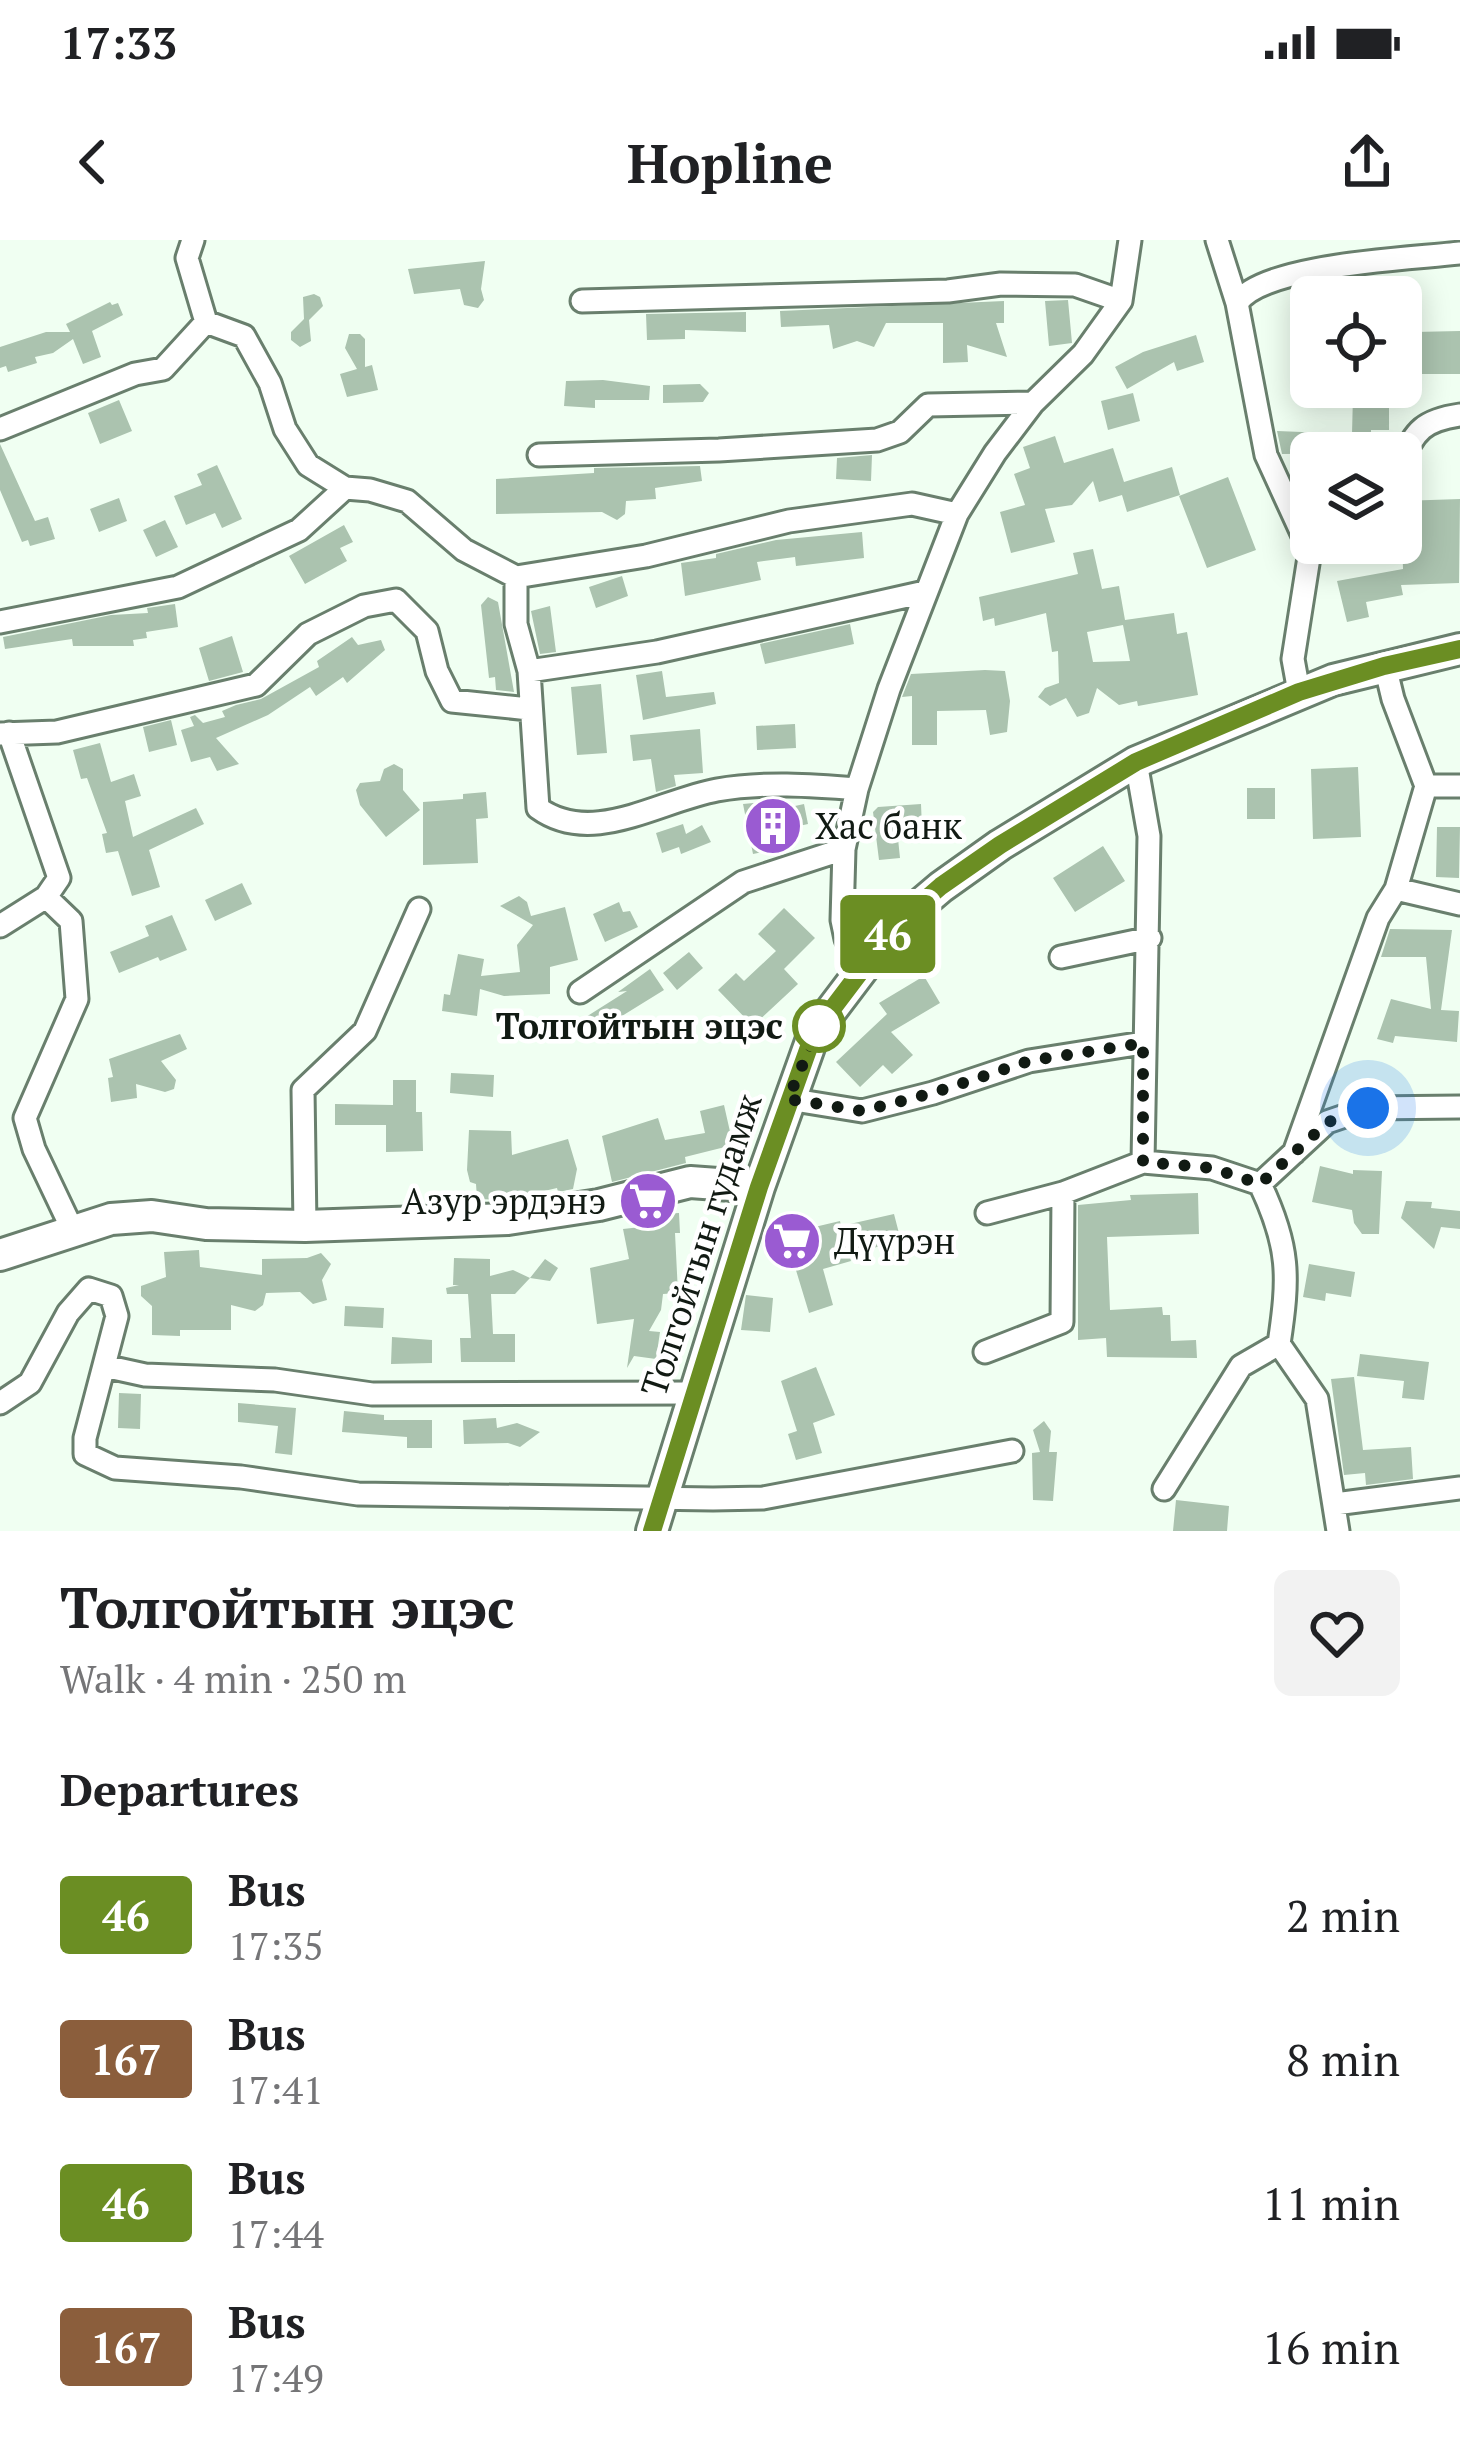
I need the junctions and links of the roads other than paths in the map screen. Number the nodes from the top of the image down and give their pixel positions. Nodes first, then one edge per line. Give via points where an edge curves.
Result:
1 (193, 240) edge
2 (1130, 240) edge
3 (1217, 240) edge
4 (1460, 254) edge
5 (582, 301) dead end
6 (1121, 301) junction
7 (1237, 304) junction
8 (206, 322) junction
9 (1033, 404) junction
10 (1460, 415) edge
11 (0, 429) edge
12 (1415, 432) edge
13 (538, 455) dead end
14 (345, 488) junction
15 (1290, 497) edge
16 (956, 514) junction
17 (1315, 564) edge
18 (516, 577) junction
19 (925, 592) junction
20 (0, 622) edge
21 (1460, 649) edge
22 (1384, 666) junction
23 (529, 670) junction
24 (1299, 692) junction
25 (529, 709) junction
26 (4, 733) edge
27 (1136, 762) junction
28 (1426, 786) junction
29 (1460, 786) edge
30 (857, 789) junction
31 (844, 849) junction
32 (1396, 890) junction
33 (46, 897) junction
34 (1460, 904) edge
35 (419, 909) dead end
36 (0, 926) edge
37 (1150, 938) junction
38 (1060, 957) dead end
39 (862, 966) junction
40 (580, 992) dead end
41 (1143, 1043) junction
42 (788, 1099) junction
43 (1460, 1107) edge
44 (1294, 1153) junction
45 (1143, 1162) junction
46 (1260, 1184) junction
47 (759, 1187) junction
48 (1063, 1193) junction
49 (987, 1213) dead end
50 (305, 1226) junction
51 (73, 1231) junction
52 (0, 1255) edge
53 (1279, 1344) junction
54 (986, 1352) dead end
55 (104, 1366) junction
56 (693, 1393) junction
57 (0, 1403) edge
58 (1012, 1451) dead end
59 (1164, 1489) dead end
60 (1460, 1489) edge
61 (664, 1496) junction
62 (1335, 1504) junction
63 (652, 1531) edge
64 (1338, 1531) edge

1 - 8 street via 187,258
2 - 6 street
3 - 7 street
4 - 7 street via 1303,272 1245,291
5 - 6 street via 1001,284 1075,285
6 - 9 street
7 - 15 street via 1266,455
8 - 11 street via 163,369
8 - 14 street via 244,336 308,465
9 - 13 street via 928,405 900,432 877,440
9 - 16 street
10 - 12 street
14 - 18 street via 407,501 464,550
14 - 20 street via 299,530 178,587
16 - 18 street via 912,504 830,515
16 - 19 street
17 - 24 street via 1293,659
18 - 23 street via 515,624
19 - 23 street via 658,652
19 - 30 street
21 - 22 main road, Толгойтын гудамж
22 - 24 main road, Толгойтын гудамж
22 - 28 street
23 - 25 street
24 - 27 main road, Толгойтын гудамж
25 - 26 street via 452,701 427,631 396,600 308,634 256,685 57,732
25 - 30 street via 538,808 556,821 580,826 716,790
26 - 33 street via 59,878
27 - 37 street via 1149,836
27 - 39 main road, Толгойтын гудамж via 941,886
28 - 29 street
28 - 32 street
30 - 31 street
31 - 39 street via 842,920
31 - 40 street via 743,882
32 - 34 street
32 - 44 street via 1378,918
33 - 36 street
33 - 51 street via 71,921 77,999 25,1118
35 - 50 street via 365,1031 303,1090
37 - 38 street
37 - 41 street
39 - 42 main road, Толгойтын гудамж via 814,1033
41 - 42 street via 1029,1061 862,1111
41 - 45 street
42 - 47 main road, Толгойтын гудамж
43 - 44 street via 1368,1108 1328,1122
44 - 46 street
45 - 46 street via 1212,1168
45 - 48 street
46 - 53 street via 1280,1227 1288,1284
47 - 50 main road via 690,1182 508,1219
47 - 56 main road, Толгойтын гудамж
48 - 49 street
48 - 54 street via 1061,1322
50 - 51 main road via 152,1216
51 - 52 main road
53 - 59 street via 1241,1366
53 - 62 street via 1318,1400
55 - 56 street via 372,1394
55 - 57 street via 117,1316 112,1296 89,1289 30,1383
55 - 61 street via 85,1454 116,1468 358,1494
56 - 61 main road, Толгойтын гудамж
58 - 61 street via 763,1498
60 - 62 street
61 - 63 main road, Толгойтын гудамж
62 - 64 street

